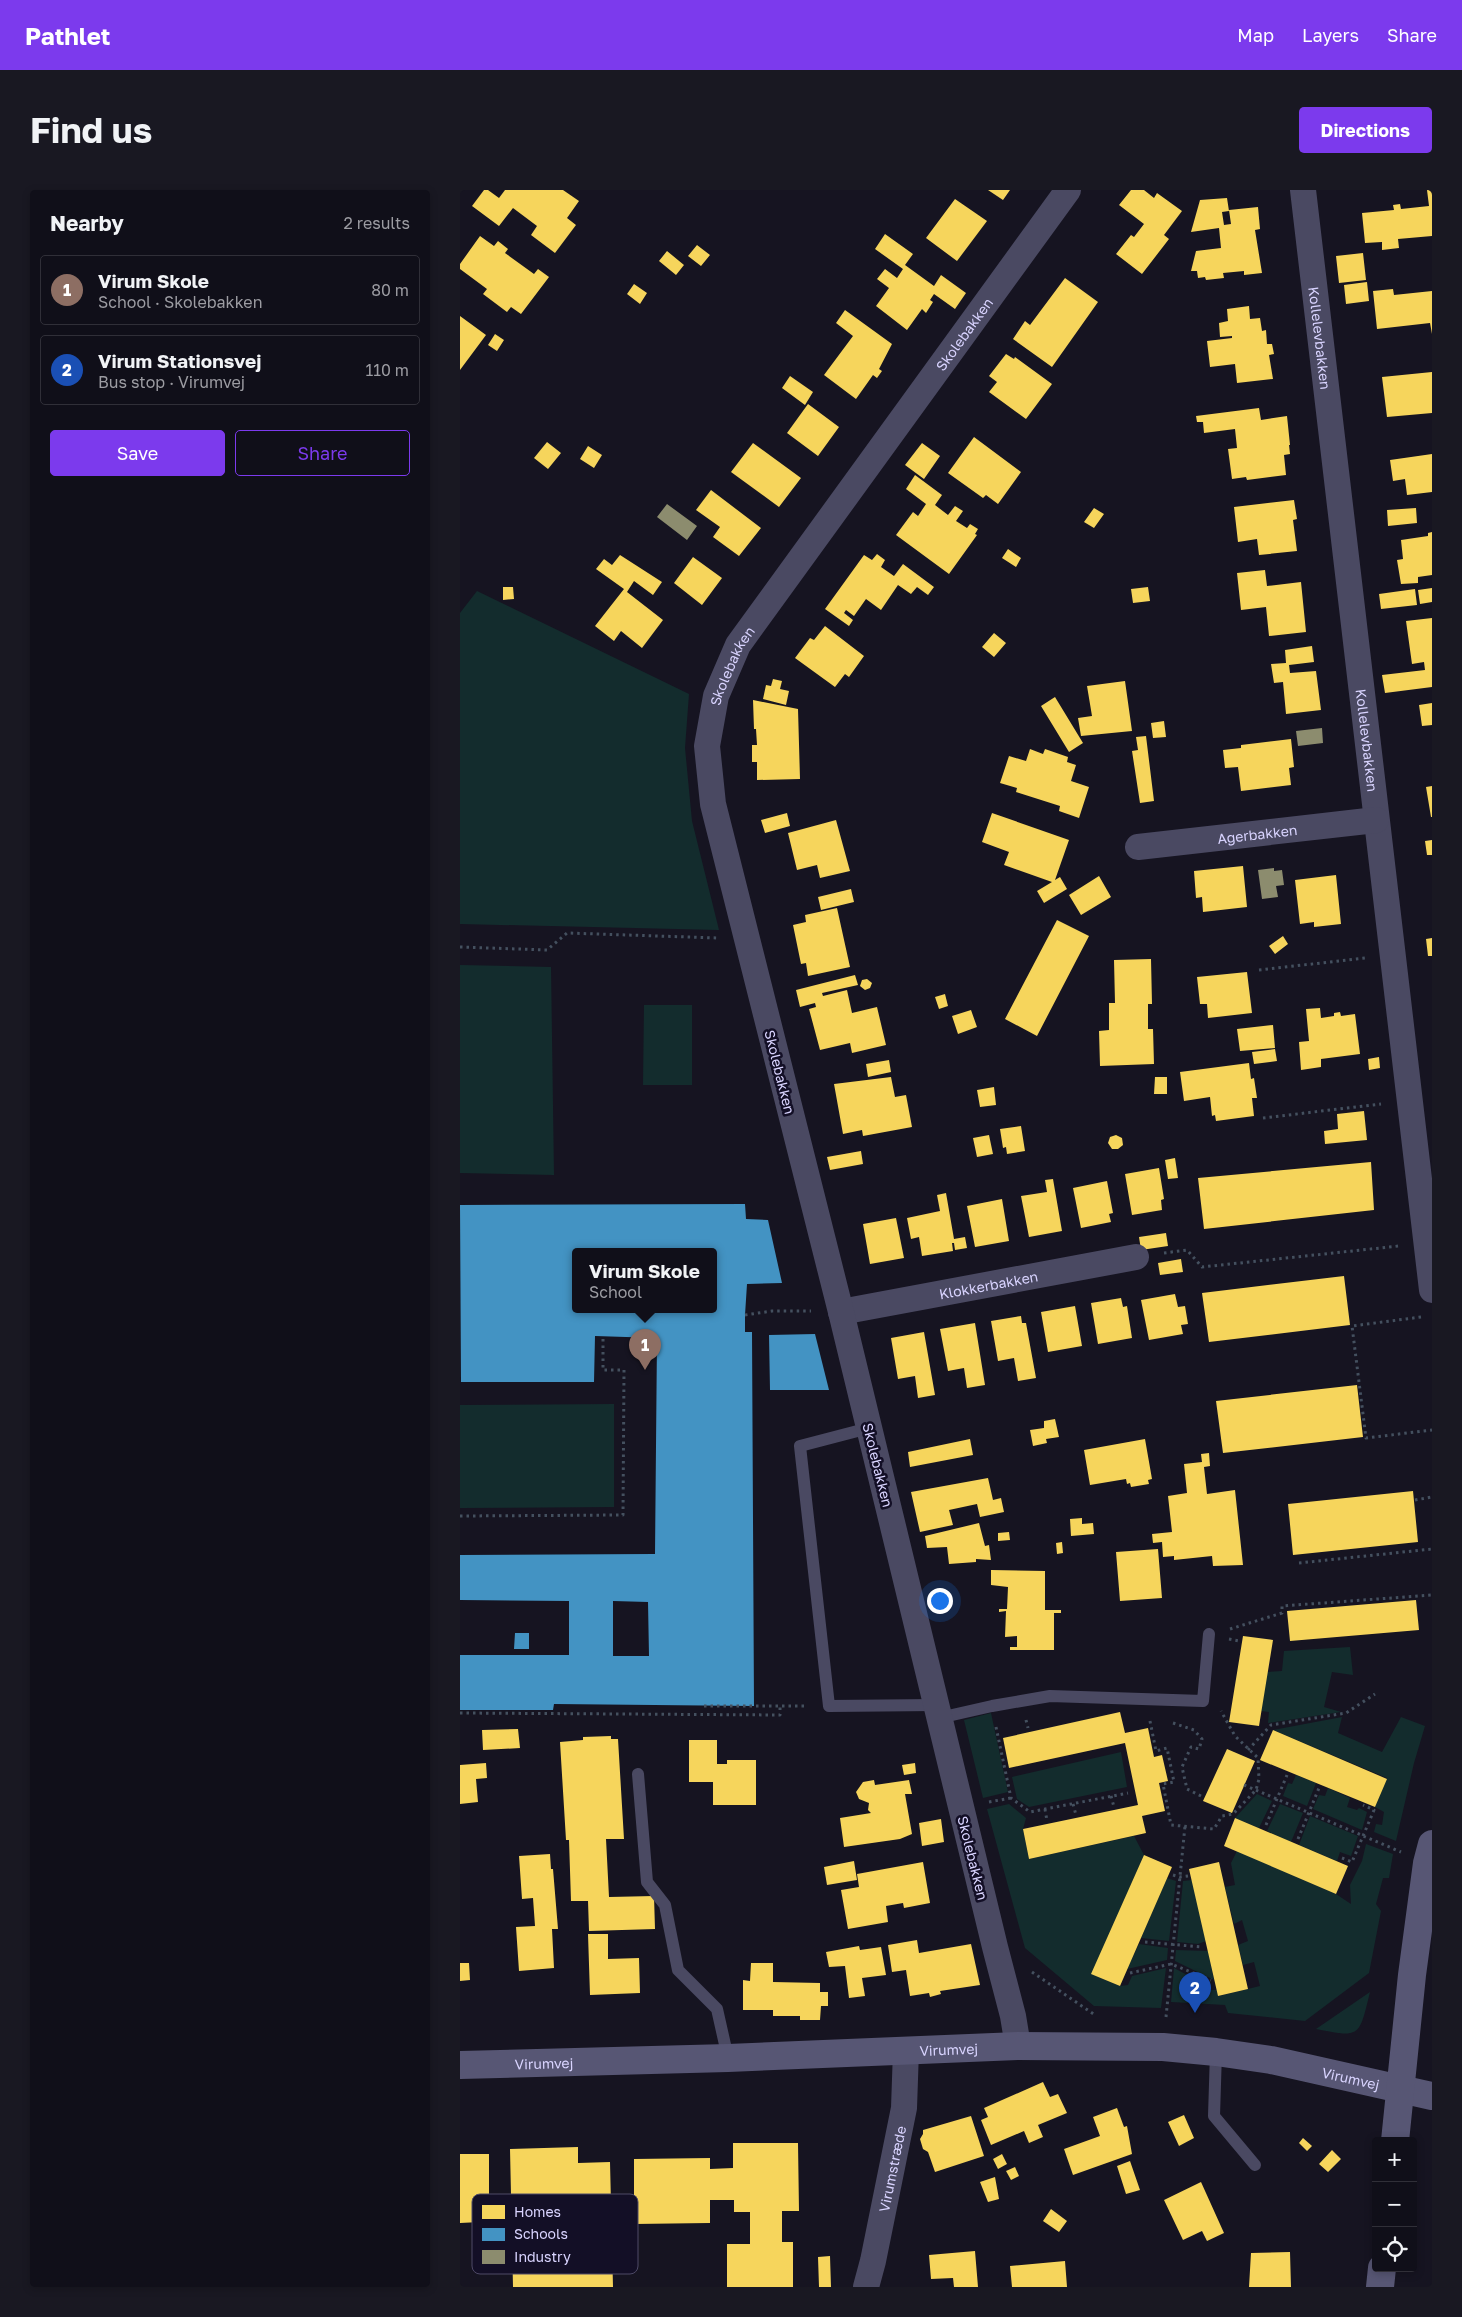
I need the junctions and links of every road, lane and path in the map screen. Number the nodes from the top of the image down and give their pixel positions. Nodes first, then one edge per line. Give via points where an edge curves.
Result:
1 (1068, 190) edge
2 (1303, 190) edge
3 (1376, 820) junction
4 (1138, 848) dead end
5 (746, 939) junction
6 (460, 947) edge
7 (1392, 955) junction
8 (1258, 970) dead end
9 (1409, 1101) junction
10 (1263, 1118) dead end
11 (1426, 1243) junction
12 (1136, 1257) joint
13 (1432, 1290) edge
14 (810, 1311) dead end
15 (841, 1312) junction
16 (745, 1315) dead end
17 (1423, 1317) dead end
18 (603, 1336) dead end
19 (869, 1428) junction
20 (1432, 1430) edge
21 (1432, 1497) edge
22 (1415, 1500) dead end
23 (460, 1516) edge
24 (1432, 1549) edge
25 (1299, 1563) dead end
26 (1432, 1595) edge
27 (1209, 1634) joint
28 (1375, 1694) dead end
29 (1146, 1698) junction
30 (1203, 1701) junction
31 (704, 1706) dead end
32 (780, 1706) junction
33 (828, 1706) junction
34 (992, 1706) junction
35 (938, 1712) junction
36 (460, 1713) edge
37 (1166, 1721) dead end
38 (1150, 1722) junction
39 (1158, 1722) dead end
40 (1248, 1750) junction
41 (638, 1774) dead end
42 (1288, 1775) dead end
43 (1244, 1785) dead end
44 (1319, 1788) dead end
45 (1256, 1790) junction
46 (1128, 1792) dead end
47 (1111, 1796) junction
48 (1201, 1796) dead end
49 (1278, 1799) junction
50 (1073, 1804) junction
51 (1363, 1806) dead end
52 (1114, 1807) dead end
53 (1044, 1810) junction
54 (1309, 1812) junction
55 (1076, 1816) dead end
56 (1047, 1821) dead end
57 (1266, 1825) dead end
58 (1185, 1826) junction
59 (1364, 1835) junction
60 (1298, 1839) dead end
61 (1430, 1854) edge
62 (1342, 1858) dead end
63 (1173, 1875) dead end
64 (1188, 1876) dead end
65 (1180, 1877) junction
66 (1427, 1898) edge
67 (1145, 1942) dead end
68 (1173, 1945) junction
69 (994, 1946) junction
70 (1202, 1947) dead end
71 (1171, 1964) junction
72 (1130, 1973) dead end
73 (1211, 1980) dead end
74 (1095, 2015) dead end
75 (1018, 2046) junction
76 (1163, 2047) junction
77 (906, 2050) junction
78 (1216, 2052) junction
79 (728, 2058) junction
80 (460, 2065) edge
81 (1400, 2089) junction
82 (1432, 2096) edge
83 (1395, 2137) edge
84 (1255, 2165) dead end
85 (1382, 2272) edge
86 (866, 2287) edge
87 (1380, 2287) edge

1 - 5 street, Skolebakken via 738,645 716,696 707,746 713,804
2 - 3 street, Kollelevbakken
3 - 4 street, Agerbakken
3 - 7 street, Kollelevbakken
5 - 6 path via 567,933 547,950
5 - 15 street, Skolebakken
7 - 8 path
7 - 9 street, Kollelevbakken
9 - 10 path
9 - 11 street, Kollelevbakken
11 - 12 path via 1202,1267 1187,1250
11 - 13 street, Kollelevbakken
12 - 15 street, Klokkerbakken
14 - 16 path
15 - 19 street, Skolebakken
17 - 20 path via 1352,1326 1366,1438
18 - 23 path via 603,1370 624,1370 623,1515
19 - 33 lane via 800,1446
19 - 35 street, Skolebakken
21 - 22 path
24 - 25 path
26 - 27 path via 1282,1606 1282,1613
27 - 30 lane
28 - 40 path via 1346,1713 1271,1725
29 - 30 lane
29 - 34 lane via 1050,1696
29 - 38 path
30 - 40 path via 1221,1711 1235,1736
31 - 32 path
32 - 33 path
32 - 36 path via 780,1715
33 - 35 lane
34 - 35 lane
34 - 53 path via 1011,1798 1030,1812
35 - 69 street, Skolebakken
37 - 48 path via 1194,1730 1202,1739 1199,1749 1191,1747 1182,1767 1187,1789
38 - 39 path
38 - 58 path via 1156,1751 1167,1748 1174,1782 1163,1784 1171,1825
40 - 45 path via 1258,1758
41 - 79 lane via 647,1882 664,1905 678,1970 717,2009
42 - 49 path
43 - 45 path
44 - 54 path
45 - 49 path
45 - 58 path via 1233,1814 1222,1816 1214,1829
46 - 47 path
47 - 50 path
47 - 52 path
49 - 54 path
49 - 57 path
50 - 53 path
50 - 55 path
51 - 59 path via 1374,1810
53 - 56 path
54 - 59 path
54 - 60 path
58 - 65 path
59 - 61 path
59 - 62 path via 1352,1862
61 - 66 street
63 - 65 path
64 - 65 path
65 - 68 path
66 - 81 street via 1411,1980
67 - 68 path
68 - 70 path
68 - 71 path
69 - 74 path
69 - 75 street, Skolebakken
71 - 72 path
71 - 73 path
71 - 76 path
75 - 76 street, Virumvej
75 - 77 street, Virumvej
76 - 78 street, Virumvej
77 - 79 street, Virumvej
77 - 86 street, Virumstræde via 904,2108
78 - 81 street, Virumvej via 1293,2064
78 - 84 lane via 1214,2116
79 - 80 street, Virumvej
81 - 82 street, Virumvej
81 - 83 street
85 - 87 street

